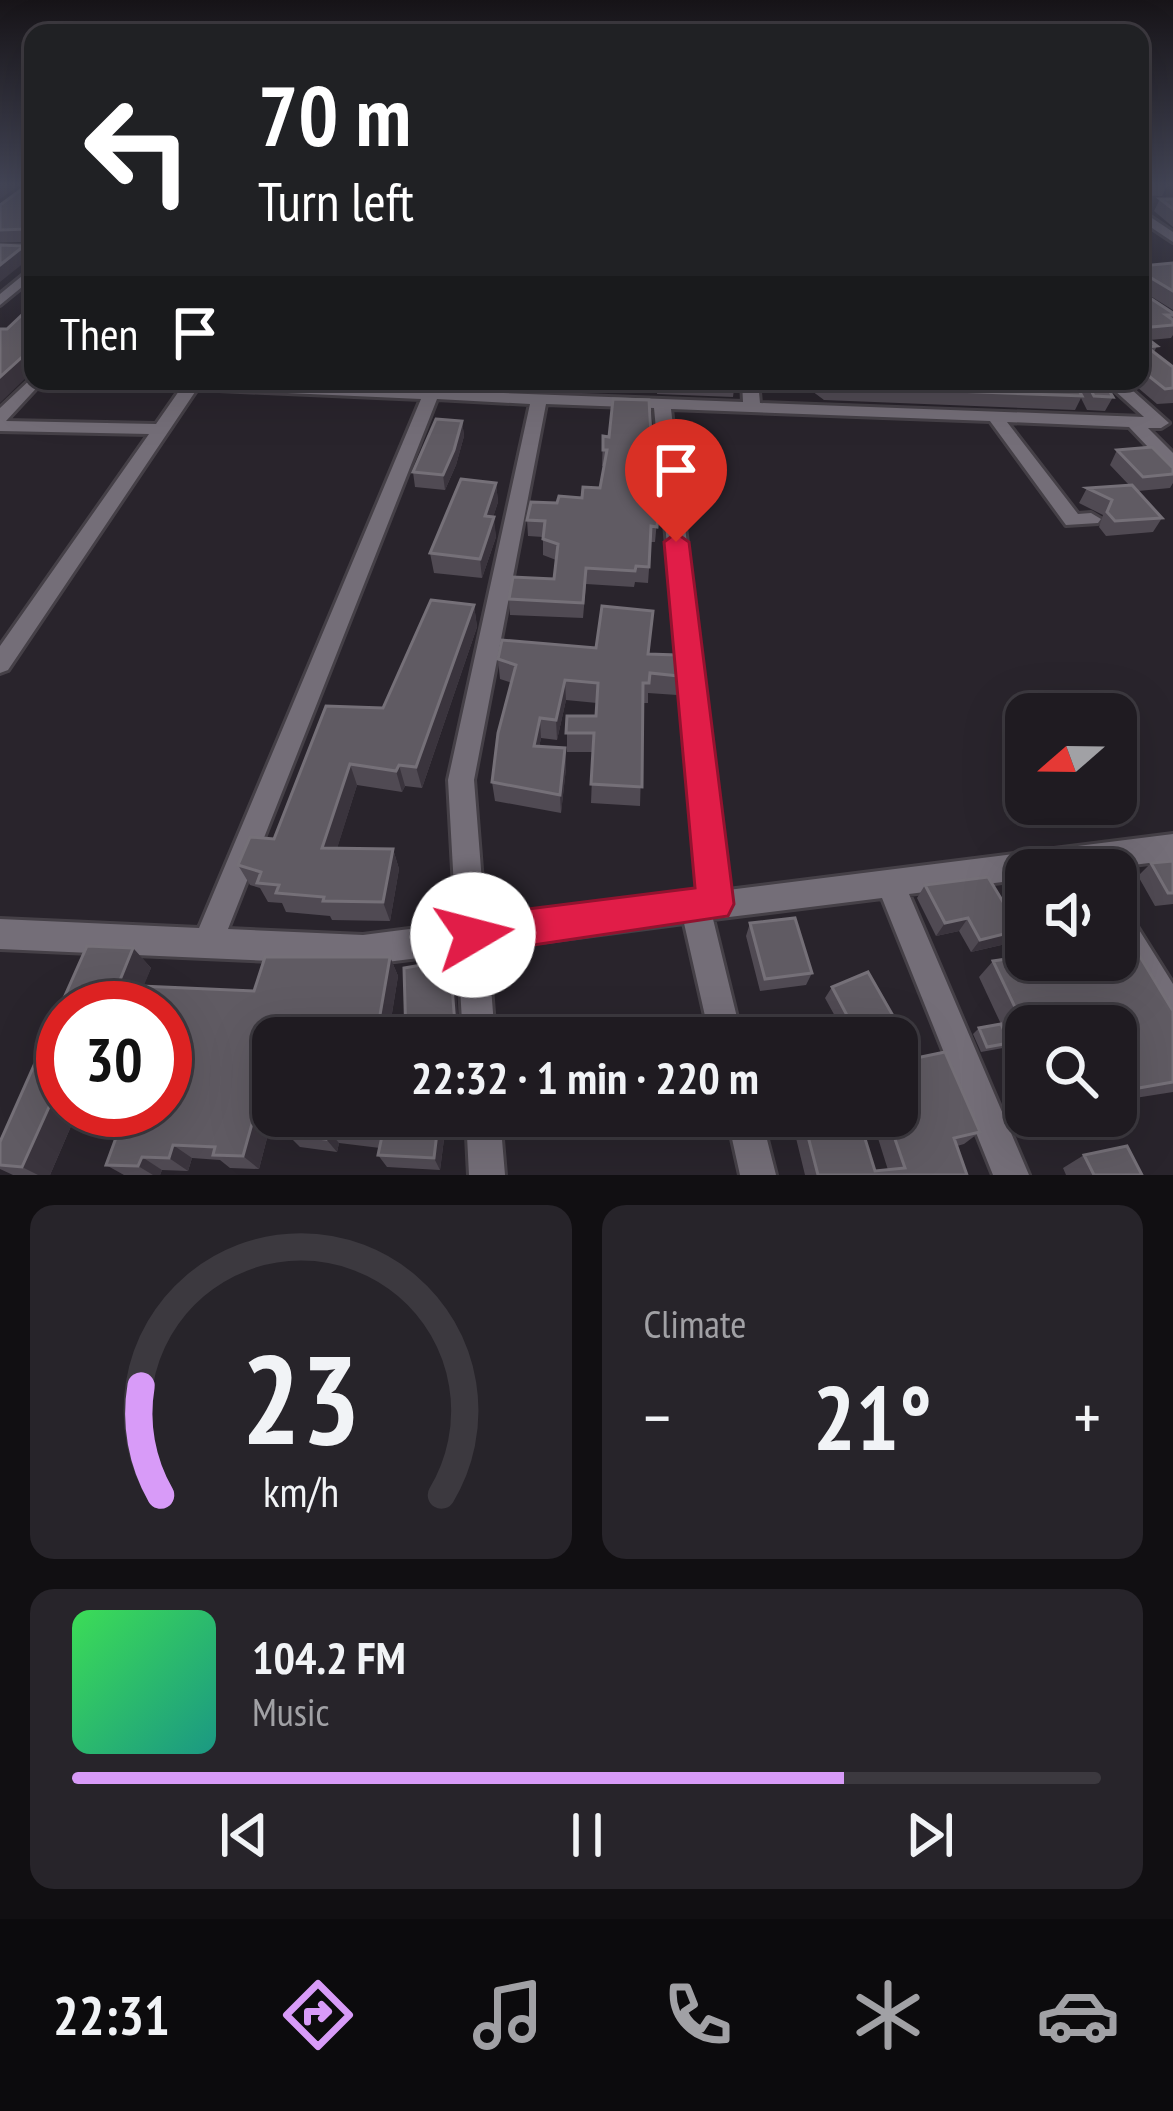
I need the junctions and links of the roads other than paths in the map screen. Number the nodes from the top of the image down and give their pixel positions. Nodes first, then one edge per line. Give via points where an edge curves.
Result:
1 (24, 279) edge
2 (0, 301) edge
3 (27, 390) edge
4 (188, 390) edge
5 (344, 390) edge
6 (750, 390) edge
7 (1124, 390) edge
8 (431, 394) junction
9 (539, 399) junction
10 (666, 406) junction
11 (752, 410) junction
12 (997, 420) junction
13 (0, 422) edge
14 (1167, 423) edge
15 (1136, 426) junction
16 (158, 430) junction
17 (1173, 463) edge
18 (1091, 519) dead end
19 (0, 664) edge
20 (1173, 847) edge
21 (1137, 855) edge
22 (1005, 873) edge
23 (890, 884) junction
24 (705, 905) junction
25 (0, 934) edge
26 (473, 935) junction
27 (208, 943) junction
28 (1137, 953) edge
29 (1173, 1012) edge
30 (478, 1017) edge
31 (723, 1017) edge
32 (484, 1137) edge
33 (749, 1137) edge
34 (487, 1175) edge
35 (758, 1175) edge
36 (1011, 1175) edge

1 - 2 street
3 - 13 street
4 - 16 street
5 - 8 street
6 - 11 street
7 - 14 street
8 - 9 street
8 - 27 street
9 - 10 street
9 - 26 street via 463,761
10 - 11 street
10 - 24 street
11 - 12 street
12 - 15 street
12 - 18 street via 1073,521
13 - 16 street
14 - 15 street
15 - 17 street
16 - 19 street
20 - 21 street
22 - 23 street
23 - 24 street
23 - 36 street
24 - 26 street
24 - 31 street
25 - 27 street
26 - 27 street via 346,950
26 - 30 street
28 - 29 street
32 - 34 street
33 - 35 street

